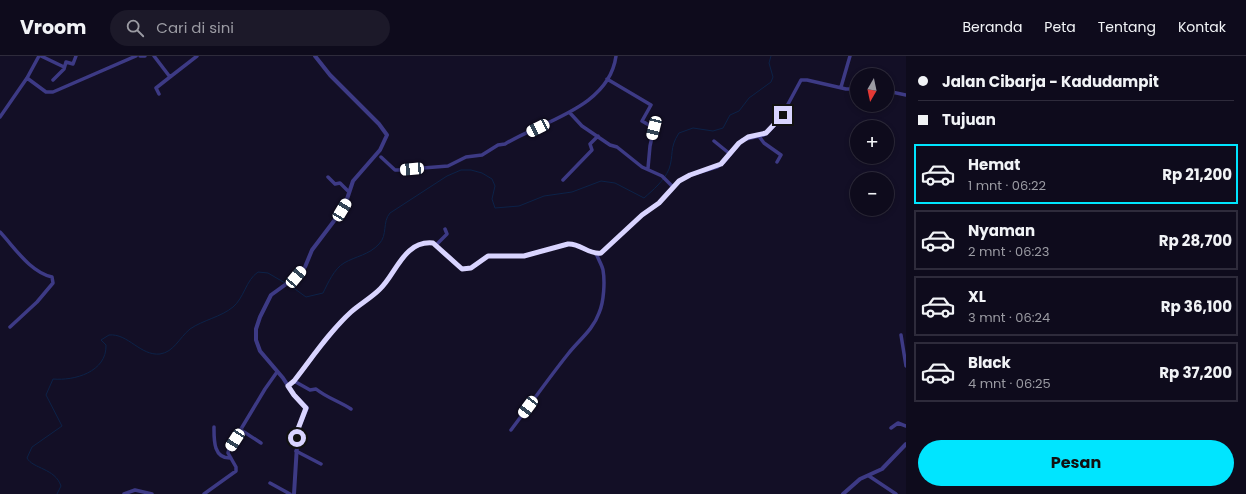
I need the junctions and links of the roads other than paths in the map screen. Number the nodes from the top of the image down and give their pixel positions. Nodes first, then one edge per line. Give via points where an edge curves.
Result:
1 (40, 56) edge
2 (76, 56) edge
3 (136, 56) edge
4 (140, 56) edge
5 (145, 56) edge
6 (154, 56) edge
7 (197, 56) edge
8 (315, 56) edge
9 (616, 56) edge
10 (850, 56) edge
11 (64, 68) junction
12 (170, 77) junction
13 (27, 78) junction
14 (607, 79) junction
15 (53, 80) dead end
16 (841, 87) junction
17 (850, 90) edge
18 (894, 92) edge
19 (159, 94) dead end
20 (906, 95) edge
21 (570, 112) junction
22 (0, 117) edge
23 (758, 135) junction
24 (598, 136) junction
25 (714, 141) dead end
26 (730, 154) junction
27 (381, 157) dead end
28 (777, 162) dead end
29 (648, 168) junction
30 (328, 178) dead end
31 (563, 180) dead end
32 (673, 187) junction
33 (349, 192) junction
34 (445, 228) dead end
35 (0, 232) edge
36 (436, 245) junction
37 (596, 253) junction
38 (10, 327) dead end
39 (901, 335) dead end
40 (906, 366) edge
41 (277, 372) junction
42 (294, 381) junction
43 (288, 386) junction
44 (351, 409) dead end
45 (906, 426) edge
46 (214, 427) dead end
47 (891, 428) dead end
48 (241, 430) junction
49 (511, 430) dead end
50 (261, 443) dead end
51 (906, 444) edge
52 (296, 451) junction
53 (231, 458) junction
54 (321, 464) dead end
55 (869, 476) junction
56 (270, 483) dead end
57 (124, 494) edge
58 (152, 494) edge
59 (204, 494) edge
60 (290, 494) edge
61 (294, 494) edge
62 (843, 494) edge
63 (896, 494) edge

1 - 11 street
1 - 13 street
2 - 11 street via 73,64 66,62
3 - 13 street via 53,92 46,92
4 - 5 street
6 - 12 street
7 - 12 street
8 - 33 street via 387,135 380,150 353,180
9 - 14 street
10 - 16 street
11 - 15 street
12 - 19 street via 156,88
13 - 22 street
14 - 21 street via 581,106
14 - 29 street via 651,105 642,121 654,128
16 - 17 street
16 - 23 street via 801,80 780,119 766,133
18 - 20 street
21 - 24 street via 582,126
21 - 27 street via 482,155 466,157 448,166 395,170
23 - 26 street via 742,140
23 - 28 street via 764,143 781,155
24 - 29 street via 636,160 642,167
24 - 31 street via 590,144 592,150
25 - 26 street
26 - 32 street via 721,164 686,177
29 - 32 street via 662,176
30 - 33 street via 335,184 340,183
32 - 37 street via 659,203 642,215 601,253
33 - 41 street via 340,212 312,250 304,267 296,277 271,295 260,317 256,334 258,347
34 - 36 street via 446,234
35 - 38 street via 41,274 53,279 53,283 38,302
36 - 37 street via 462,269 471,268 488,256 524,256 572,243
36 - 42 street via 431,242 410,250 382,288 347,316
37 - 49 street via 599,265 603,268 600,311 588,332
39 - 40 street
41 - 43 street
41 - 48 street
42 - 43 street
42 - 44 street via 310,390 316,389 327,398 335,399
43 - 52 street via 306,408 298,429
45 - 47 street via 898,423
46 - 53 street via 214,444 222,456
48 - 50 street
48 - 53 street via 229,449
51 - 55 street via 885,467
52 - 54 street
52 - 61 street
53 - 59 street via 236,471
55 - 62 street via 860,479
55 - 63 street
56 - 60 street
57 - 58 street via 135,490

